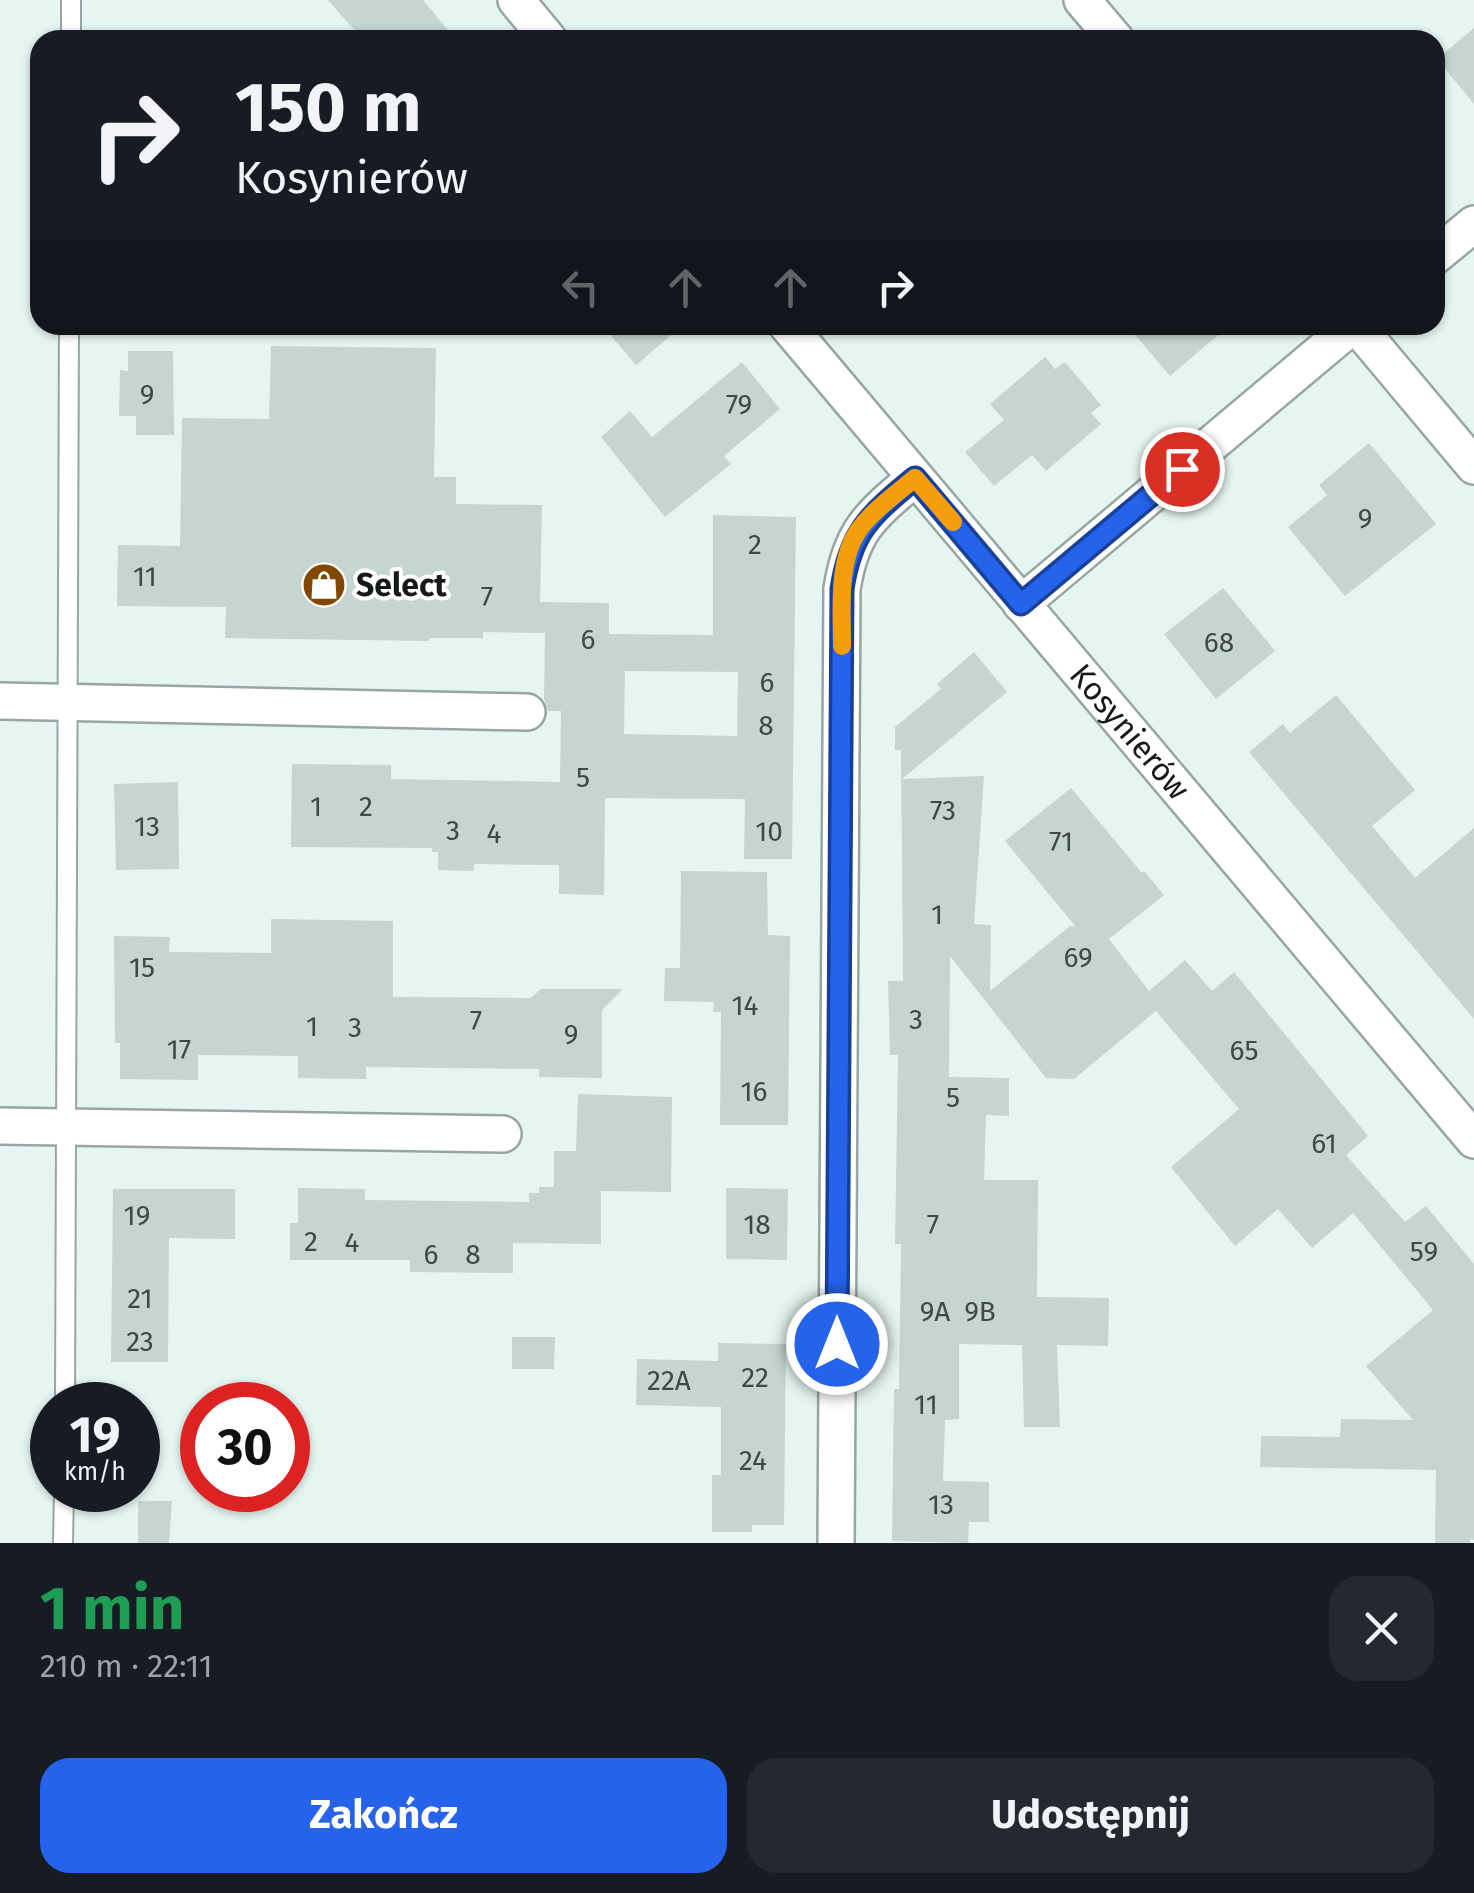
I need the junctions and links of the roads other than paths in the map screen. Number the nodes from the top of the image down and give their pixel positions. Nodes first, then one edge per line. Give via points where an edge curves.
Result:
1 (71, 0) edge
2 (516, 0) edge
3 (1082, 0) edge
4 (71, 30) edge
5 (541, 30) edge
6 (1108, 30) edge
7 (1474, 224) edge
8 (1445, 248) edge
9 (70, 335) edge
10 (795, 335) edge
11 (1343, 335) edge
12 (1363, 335) edge
13 (1474, 466) edge
14 (915, 478) junction
15 (1021, 604) junction
16 (0, 701) edge
17 (68, 702) junction
18 (527, 712) dead end
19 (0, 1126) edge
20 (67, 1127) junction
21 (504, 1134) dead end
22 (1474, 1140) edge
23 (65, 1382) edge
24 (64, 1512) edge
25 (64, 1543) edge
26 (836, 1543) edge

1 - 4 lane
2 - 5 street
3 - 6 street
7 - 8 street
9 - 17 lane
10 - 14 street, Kosynierów
11 - 15 street
12 - 13 street
14 - 15 street, Kosynierów
14 - 26 street via 858,532 842,589
15 - 22 street, Kosynierów
16 - 17 street
17 - 18 street
17 - 20 lane
19 - 20 street
20 - 21 street
20 - 23 lane
24 - 25 lane

